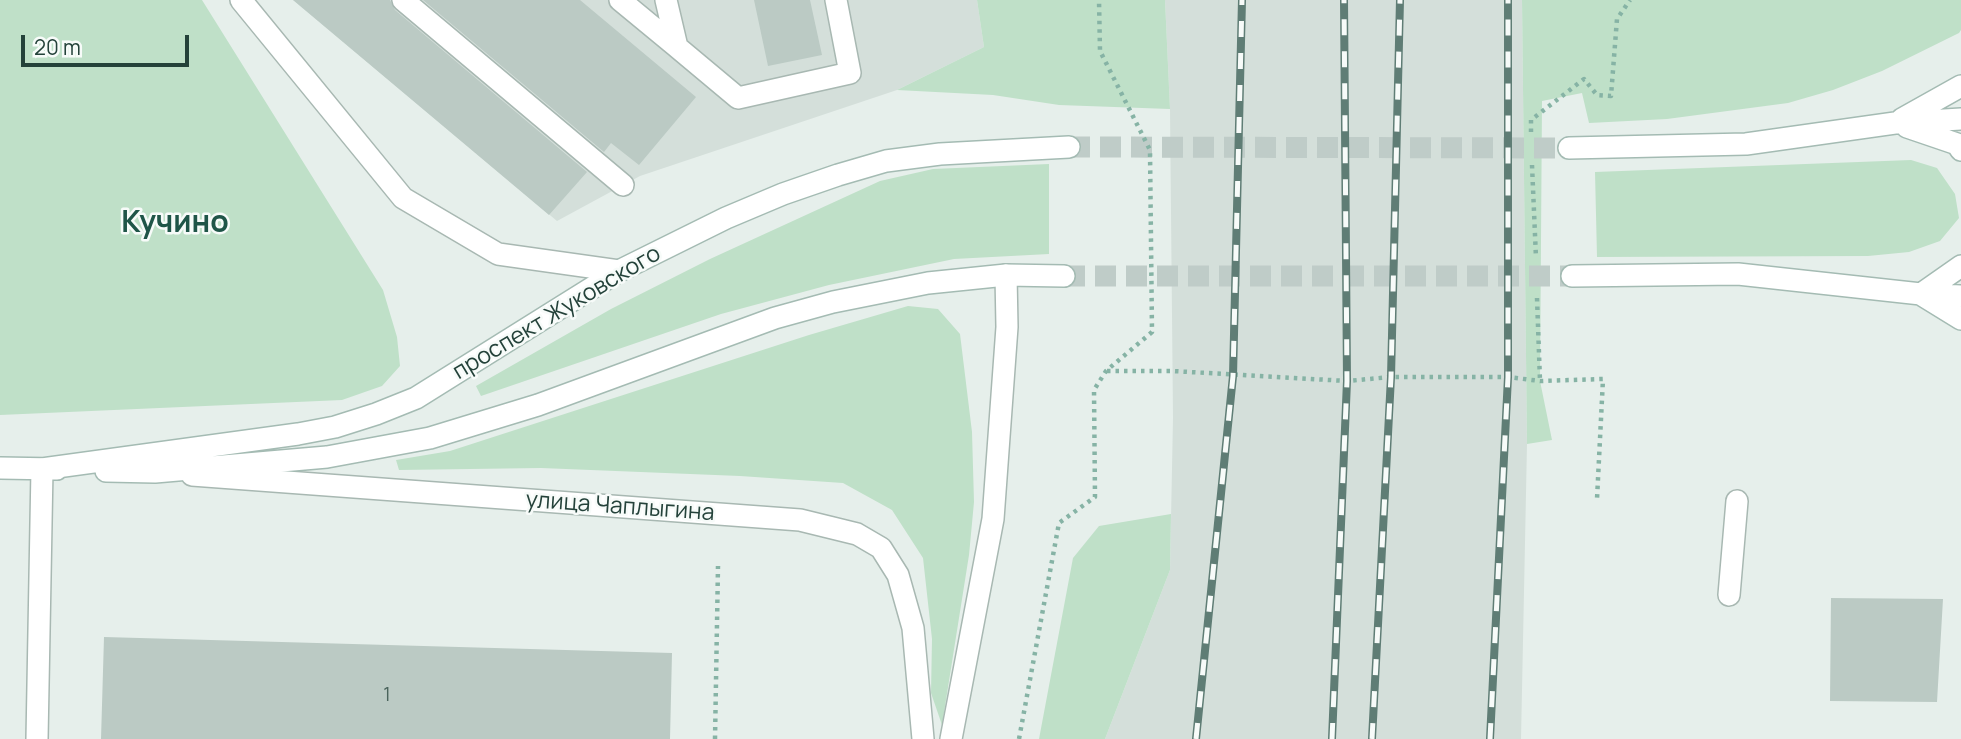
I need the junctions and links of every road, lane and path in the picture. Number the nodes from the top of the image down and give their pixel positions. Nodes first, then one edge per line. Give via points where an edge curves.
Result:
1 (241, 0) edge
2 (403, 0) edge
3 (620, 0) edge
4 (666, 0) edge
5 (836, 0) edge
6 (1099, 0) edge
7 (1630, 0) edge
8 (677, 47) junction
9 (1961, 86) edge
10 (1961, 119) edge
11 (1895, 123) junction
12 (1531, 134) dead end
13 (1069, 147) tunnel mouth
14 (1569, 148) tunnel mouth
15 (1961, 150) edge
16 (1532, 161) dead end
17 (623, 185) dead end
18 (1961, 266) edge
19 (619, 271) junction
20 (1536, 271) dead end
21 (1006, 275) junction
22 (1064, 276) tunnel mouth
23 (1573, 276) tunnel mouth
24 (1537, 285) dead end
25 (1921, 294) junction
26 (1961, 296) edge
27 (1961, 319) edge
28 (1106, 371) junction
29 (1540, 382) junction
30 (0, 468) edge
31 (42, 469) junction
32 (155, 472) junction
33 (1597, 499) dead end
34 (1737, 501) dead end
35 (718, 566) dead end
36 (1729, 595) dead end
37 (37, 739) edge
38 (715, 739) edge
39 (923, 739) edge
40 (951, 739) edge
41 (1019, 739) edge

1 - 19 main road via 403,198 498,254
2 - 17 main road
3 - 8 main road
4 - 8 main road
5 - 8 main road via 850,73 738,98
6 - 28 path via 1100,51 1150,150 1152,332
7 - 12 path via 1617,19 1611,96 1597,95 1584,79 1531,120
9 - 11 main road
10 - 11 main road
11 - 14 main road via 1745,144
11 - 15 main road via 1957,144
13 - 19 main road, проспект Жуковского via 886,161 783,194
16 - 20 path
18 - 25 main road
19 - 31 main road, проспект Жуковского via 416,398 376,414 298,434
21 - 22 main road, проспект Жуковского
21 - 32 main road, проспект Жуковского via 928,283 775,318 538,405 430,438 327,457
21 - 40 main road via 1007,327 993,519
23 - 25 main road via 1738,274
24 - 29 path
25 - 26 main road
25 - 27 main road
28 - 29 path via 1347,381 1508,377
28 - 41 path via 1094,390 1095,497 1059,523
29 - 33 path via 1603,379
30 - 31 main road, проспект Жуковского
31 - 32 main road, проспект Жуковского
31 - 37 main road
32 - 39 main road, улица Чаплыгина via 800,520 857,534 881,548 898,575 914,628
34 - 36 main road
35 - 38 path

